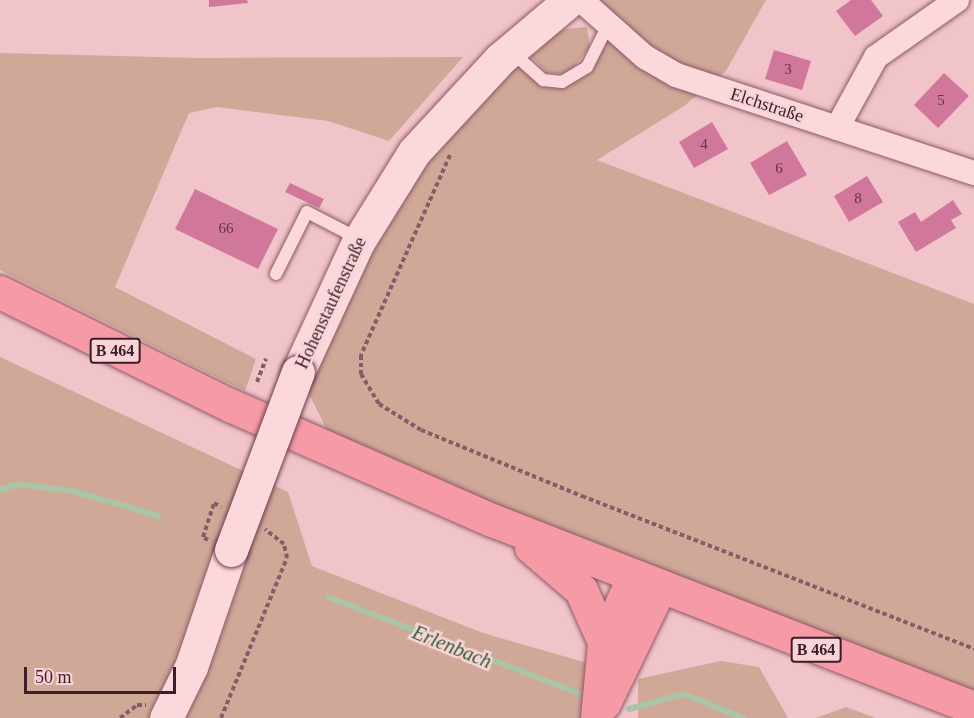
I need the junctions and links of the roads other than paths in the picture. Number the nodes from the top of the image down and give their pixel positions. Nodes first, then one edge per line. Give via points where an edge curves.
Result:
1 (570, 0) edge
2 (581, 0) edge
3 (957, 0) edge
4 (608, 26) junction
5 (510, 50) junction
6 (837, 128) junction
7 (974, 173) edge
8 (360, 239) junction
9 (276, 274) dead end
10 (0, 292) edge
11 (492, 520) junction
12 (646, 583) junction
13 (617, 649) junction
14 (191, 667) junction
15 (974, 708) edge
16 (159, 712) edge
17 (598, 715) edge
18 (187, 718) edge

1 - 5 street, Hohenstaufenstraße
2 - 4 street, Elchstraße
3 - 6 street via 876,57 855,87
4 - 5 lane via 587,67 562,82 543,80
4 - 6 street, Elchstraße via 676,75
5 - 8 street, Hohenstaufenstraße via 414,152
6 - 7 street, Elchstraße
8 - 9 lane via 307,213
8 - 14 street, Hohenstaufenstraße, bridge via 298,372 224,548
10 - 11 main road, B 464 via 222,401
11 - 12 main road, B 464
11 - 13 main road via 581,590
12 - 13 main road
12 - 15 main road, B 464
13 - 17 main road
14 - 16 street, Hohenstaufenstraße
14 - 18 street, Hohenstaufenstraße

